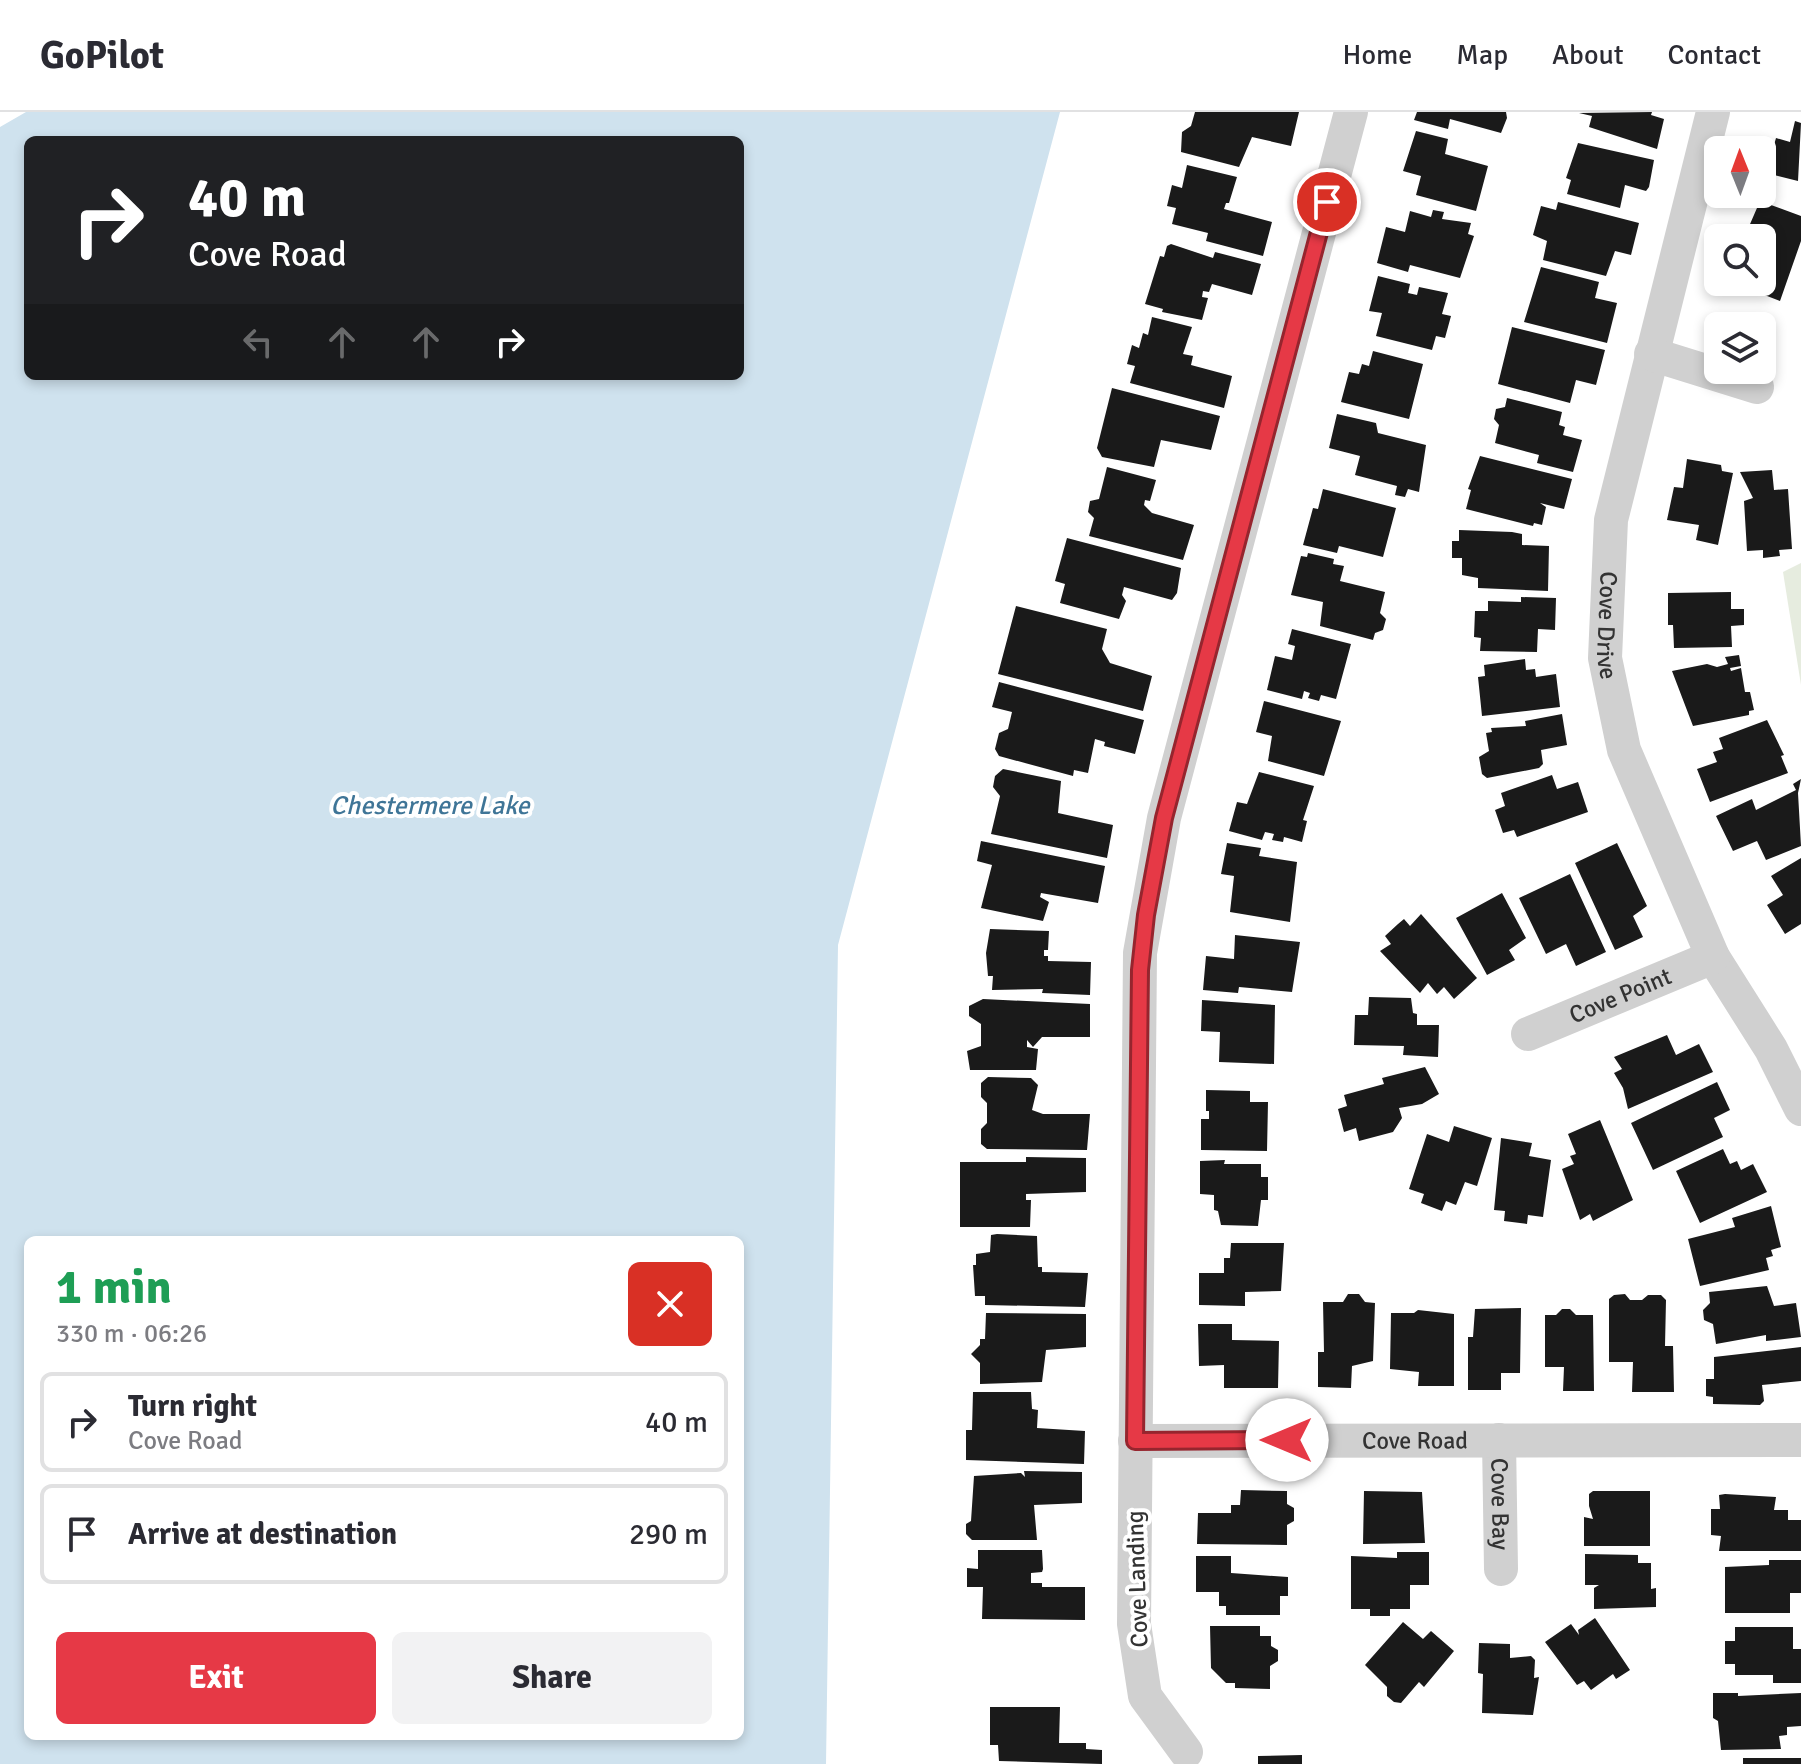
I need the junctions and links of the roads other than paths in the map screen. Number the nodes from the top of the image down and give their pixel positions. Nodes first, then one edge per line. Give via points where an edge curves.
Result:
1 (1351, 112) edge
2 (1713, 112) edge
3 (1651, 354) junction
4 (1757, 387) dead end
5 (1713, 957) junction
6 (1528, 1034) dead end
7 (1801, 1109) edge
8 (1499, 1440) junction
9 (1801, 1440) edge
10 (1135, 1441) junction
11 (1501, 1569) dead end
12 (1186, 1752) dead end

1 - 10 street via 1164,818 1146,915 1140,953
2 - 3 street, Cove Drive
3 - 4 street
3 - 5 street, Cove Drive via 1611,520 1605,658 1624,750
5 - 6 street, Cove Point
5 - 7 street, Cove Drive via 1771,1049
8 - 9 street, Cove Road
8 - 10 street, Cove Road
8 - 11 street, Cove Bay
10 - 12 street, Cove Landing via 1134,1624 1145,1696

